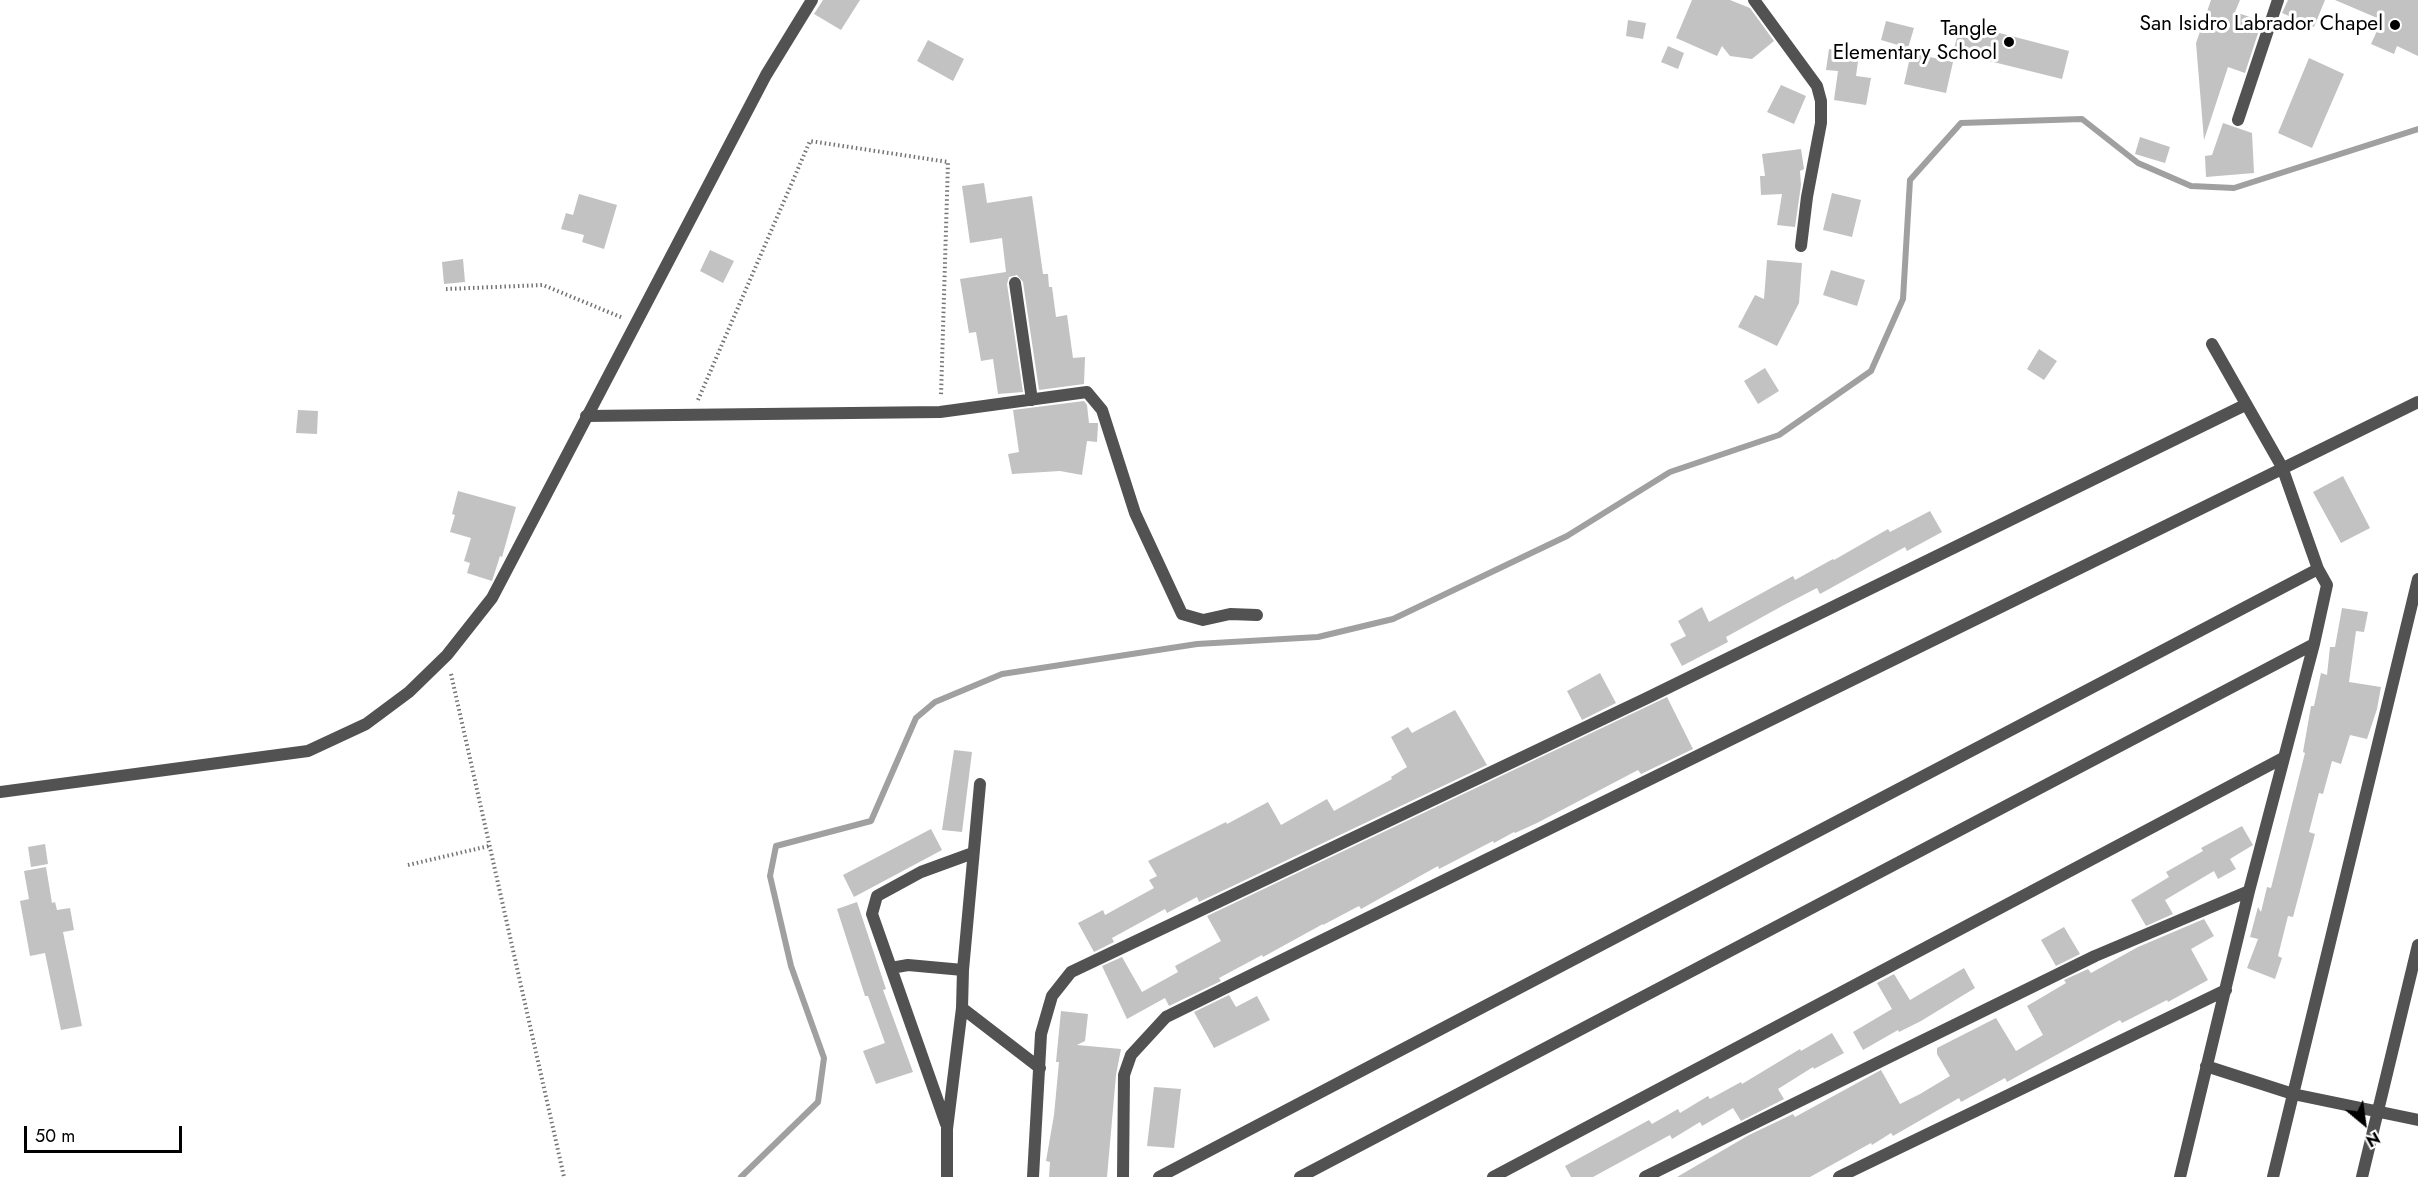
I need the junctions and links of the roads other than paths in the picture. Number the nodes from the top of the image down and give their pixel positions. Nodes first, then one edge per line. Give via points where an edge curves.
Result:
1 (812, 0) edge
2 (1754, 0) edge
3 (2278, 0) edge
4 (2238, 120) dead end
5 (1801, 246) dead end
6 (1015, 283) dead end
7 (2212, 344) dead end
8 (1032, 400) junction
9 (2418, 402) edge
10 (2245, 405) junction
11 (586, 416) junction
12 (2282, 467) junction
13 (2318, 569) junction
14 (2418, 579) edge
15 (1257, 615) dead end
16 (2314, 644) junction
17 (2283, 758) junction
18 (980, 784) dead end
19 (0, 792) edge
20 (973, 853) junction
21 (2249, 891) junction
22 (2418, 945) edge
23 (891, 968) junction
24 (963, 970) junction
25 (2226, 990) junction
26 (962, 1008) junction
27 (2206, 1066) junction
28 (1040, 1068) junction
29 (2294, 1094) junction
30 (2378, 1111) junction
31 (2418, 1120) edge
32 (947, 1129) junction
33 (1650, 1176) edge
34 (947, 1177) edge
35 (1033, 1177) edge
36 (1123, 1177) edge
37 (1159, 1177) edge
38 (1300, 1177) edge
39 (1493, 1177) edge
40 (1839, 1177) edge
41 (2180, 1177) edge
42 (2273, 1177) edge
43 (2361, 1177) edge

1 - 11 street via 766,75
2 - 5 street via 1817,86 1821,101 1821,123
3 - 4 street
6 - 8 street
7 - 10 street
8 - 11 street via 940,412
8 - 15 street via 1088,392 1102,410 1135,513 1182,614 1203,620 1230,614
9 - 12 street
10 - 12 street
10 - 28 street via 1645,699 1071,972 1052,996 1041,1034
11 - 19 street via 492,598 447,655 409,692 366,724 308,751
12 - 13 street
12 - 36 street via 1166,1017 1131,1055 1124,1075
13 - 16 street via 2327,585
13 - 37 street
14 - 29 street
16 - 17 street
16 - 38 street
17 - 21 street
17 - 39 street
18 - 20 street
20 - 23 street via 921,872 877,896 872,914
20 - 24 street
21 - 25 street
21 - 33 street via 2095,956
22 - 30 street
23 - 24 street via 908,965
23 - 32 street
24 - 26 street
25 - 27 street
25 - 40 street
26 - 28 street
26 - 32 street
27 - 29 street
27 - 41 street
28 - 35 street
29 - 30 street
29 - 42 street
30 - 31 street
30 - 43 street
32 - 34 street

